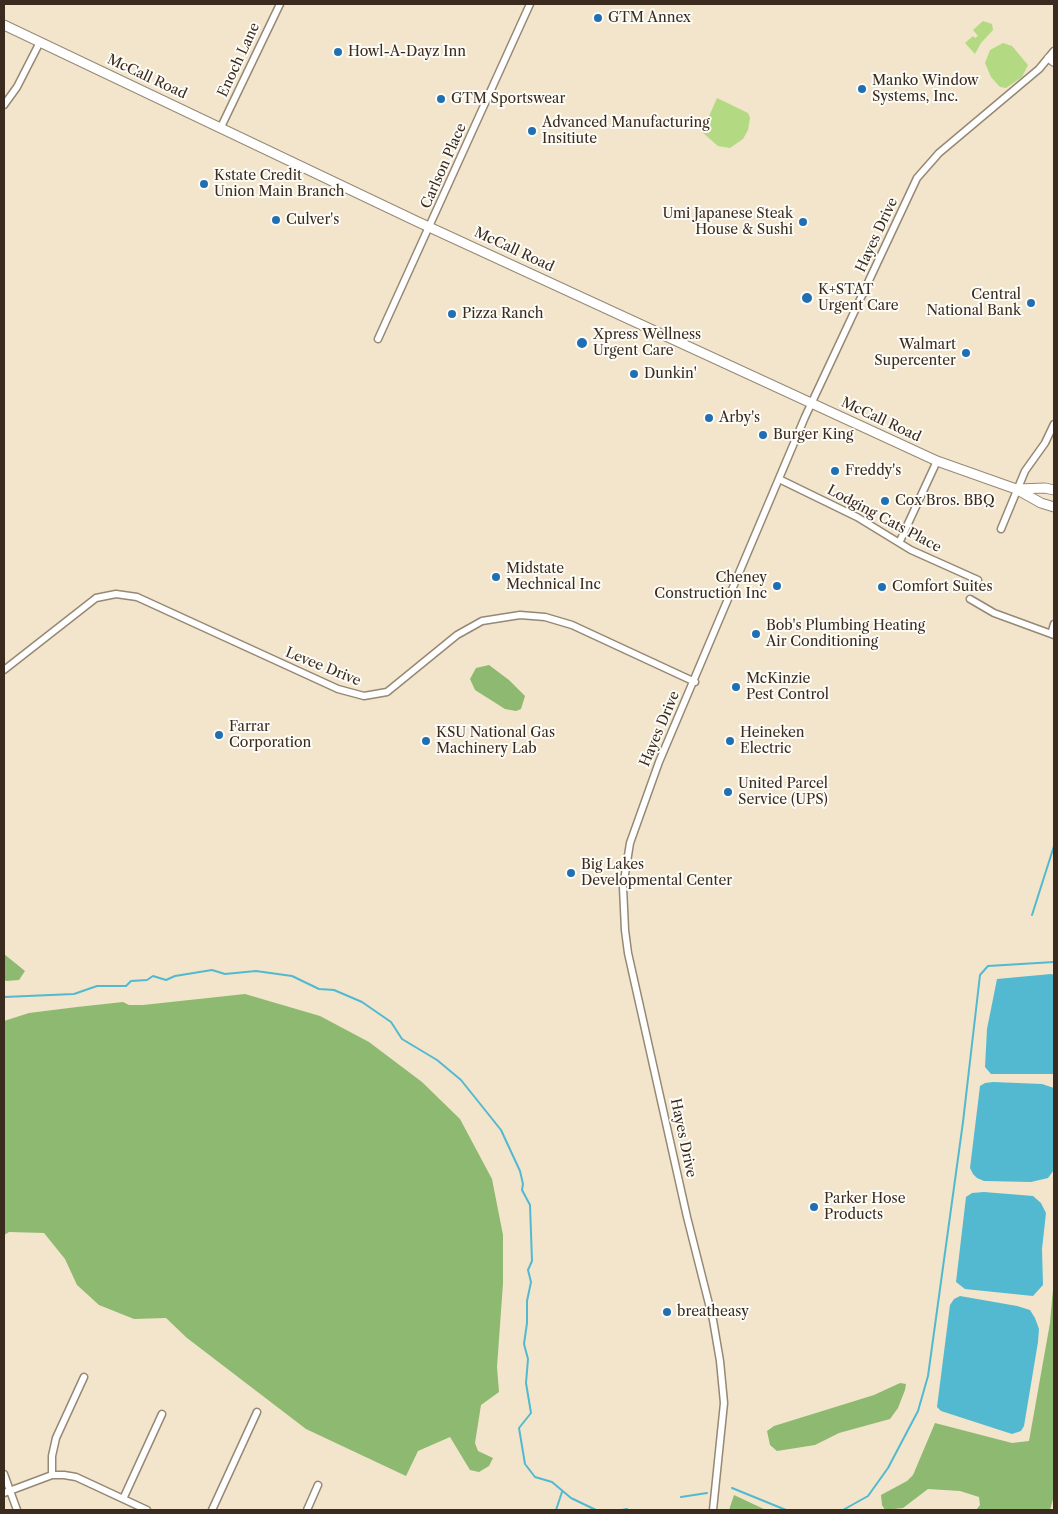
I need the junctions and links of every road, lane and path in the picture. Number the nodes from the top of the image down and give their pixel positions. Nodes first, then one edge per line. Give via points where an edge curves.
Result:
1 (280, 4) edge
2 (530, 4) edge
3 (4, 25) edge
4 (40, 42) junction
5 (1053, 57) edge
6 (4, 105) edge
7 (221, 126) junction
8 (430, 226) junction
9 (378, 338) dead end
10 (812, 403) junction
11 (1054, 424) edge
12 (937, 461) junction
13 (779, 479) junction
14 (1016, 489) junction
15 (1054, 490) edge
16 (1054, 507) edge
17 (1001, 529) dead end
18 (900, 541) junction
19 (978, 580) dead end
20 (970, 599) dead end
21 (1054, 624) edge
22 (1052, 634) edge
23 (4, 670) edge
24 (694, 682) junction
25 (84, 1377) dead end
26 (257, 1412) dead end
27 (162, 1414) dead end
28 (4, 1474) edge
29 (52, 1475) junction
30 (318, 1485) dead end
31 (7, 1492) edge
32 (123, 1499) junction
33 (17, 1510) edge
34 (147, 1510) edge
35 (212, 1510) edge
36 (307, 1510) edge
37 (714, 1510) edge

1 - 7 street, Enoch Lane
2 - 8 street, Carlson Place
3 - 4 main road, McCall Road
4 - 6 street
4 - 7 main road, McCall Road
5 - 10 street, Hayes Drive via 939,152 917,178
7 - 8 main road, McCall Road
8 - 9 street, Carlson Place
8 - 10 main road, McCall Road
10 - 12 main road, McCall Road
10 - 13 street, Hayes Drive
11 - 14 street
12 - 14 main road, McCall Road
12 - 18 street
13 - 18 street, Lodging Cats Place
13 - 24 street, Hayes Drive
14 - 15 main road, McCall Road
14 - 16 main road, McCall Road
14 - 17 street
18 - 19 street, Lodging Cats Place via 911,550
20 - 22 street via 994,613
21 - 22 street
23 - 24 street, Levee Drive via 96,598 116,594 137,598 343,692 364,696 387,692 456,635 482,621 520,615 544,617 572,626
24 - 37 street, Hayes Drive via 645,796 630,843 623,887 628,954 706,1286 720,1361 724,1403
25 - 29 street via 56,1438
26 - 35 street
27 - 32 street
28 - 31 street
29 - 31 street
29 - 32 street via 76,1477
30 - 36 street
31 - 33 street
32 - 34 street

